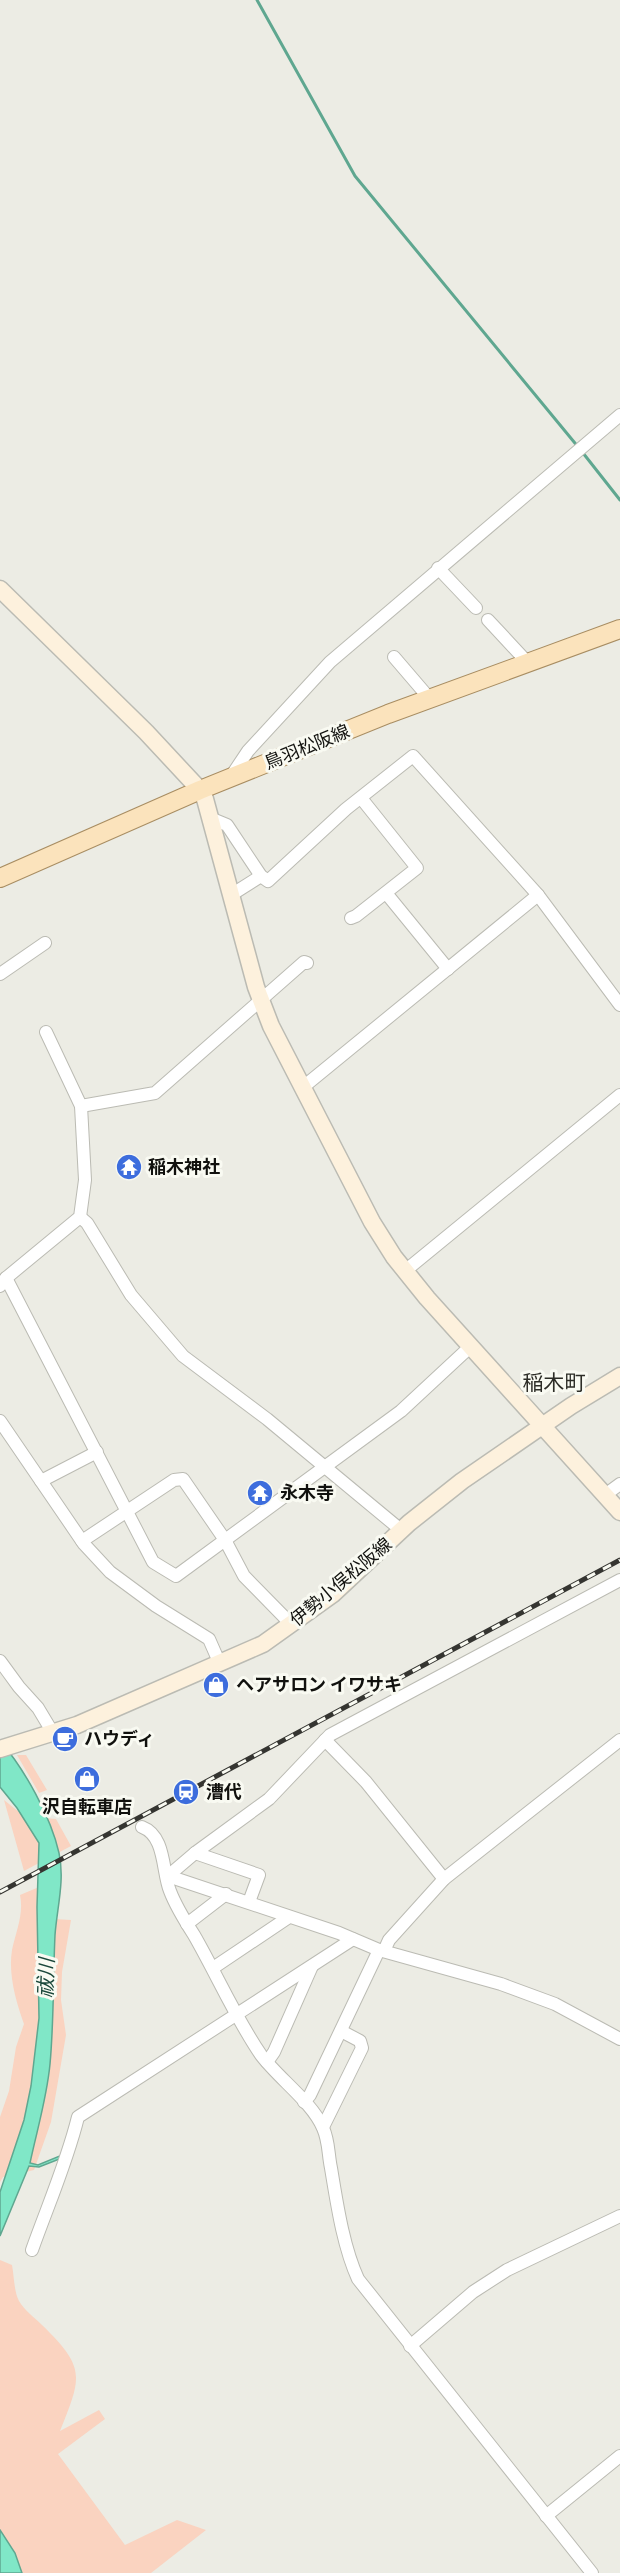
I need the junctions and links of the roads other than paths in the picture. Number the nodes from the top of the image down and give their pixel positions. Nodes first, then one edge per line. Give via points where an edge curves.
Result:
1 (620, 415) edge
2 (438, 568) junction
3 (0, 589) edge
4 (476, 608) dead end
5 (488, 620) dead end
6 (620, 629) edge
7 (394, 657) dead end
8 (528, 663) junction
9 (430, 699) junction
10 (230, 778) junction
11 (200, 790) junction
12 (361, 798) junction
13 (210, 818) junction
14 (261, 876) junction
15 (0, 878) edge
16 (386, 893) junction
17 (231, 895) junction
18 (538, 895) junction
19 (351, 918) dead end
20 (45, 943) dead end
21 (307, 963) dead end
22 (448, 969) junction
23 (0, 974) edge
24 (260, 1001) junction
25 (620, 1005) edge
26 (46, 1032) dead end
27 (302, 1088) junction
28 (620, 1095) edge
29 (81, 1106) junction
30 (80, 1218) junction
31 (405, 1271) junction
32 (3, 1282) edge
33 (471, 1347) junction
34 (620, 1376) edge
35 (0, 1421) edge
36 (544, 1425) junction
37 (98, 1452) junction
38 (325, 1468) junction
39 (41, 1481) junction
40 (620, 1484) edge
41 (604, 1495) junction
42 (128, 1510) junction
43 (620, 1512) edge
44 (401, 1530) junction
45 (225, 1540) junction
46 (82, 1541) junction
47 (620, 1580) edge
48 (292, 1625) junction
49 (0, 1661) edge
50 (220, 1664) junction
51 (53, 1733) junction
52 (325, 1740) junction
53 (620, 1740) edge
54 (0, 1749) edge
55 (142, 1827) dead end
56 (195, 1853) junction
57 (168, 1876) junction
58 (444, 1879) junction
59 (226, 1894) junction
60 (249, 1902) junction
61 (289, 1917) junction
62 (187, 1924) junction
63 (353, 1939) junction
64 (382, 1950) junction
65 (313, 1965) junction
66 (213, 1968) junction
67 (236, 2014) junction
68 (341, 2031) junction
69 (620, 2039) edge
70 (267, 2062) junction
71 (304, 2102) junction
72 (323, 2127) junction
73 (620, 2216) edge
74 (32, 2250) dead end
75 (410, 2346) junction
76 (620, 2456) edge
77 (546, 2516) junction
78 (592, 2573) edge

1 - 2 street
2 - 4 street
2 - 10 street via 330,662 243,756
3 - 11 street
5 - 8 street
6 - 8 main road, 鳥羽松阪線
7 - 9 street
8 - 9 main road, 鳥羽松阪線
9 - 10 main road, 鳥羽松阪線
10 - 11 main road, 鳥羽松阪線
11 - 13 street
11 - 15 main road, 鳥羽松阪線
12 - 14 street via 268,880
12 - 16 street via 417,868
12 - 18 street via 413,756
13 - 14 street via 227,825
13 - 17 street
14 - 17 street
16 - 19 street
16 - 22 street
17 - 24 street
18 - 22 street
18 - 25 street
20 - 23 street
21 - 24 street
22 - 27 street
24 - 27 street
24 - 29 street via 155,1093
26 - 29 street
27 - 31 street via 372,1222
28 - 31 street
29 - 30 street via 85,1180
30 - 32 street
30 - 38 street via 87,1223 131,1295 183,1356
31 - 33 street
32 - 37 street
33 - 36 street
33 - 38 street via 401,1412
34 - 36 street, 伊勢小俣松阪線
35 - 39 street
36 - 41 street
36 - 44 street, 伊勢小俣松阪線 via 462,1481
37 - 39 street
37 - 42 street
38 - 44 street
38 - 45 street
39 - 46 street
40 - 41 street
41 - 43 street
42 - 45 street via 180,1478
42 - 45 street via 153,1562 176,1576
42 - 46 street
44 - 48 street, 伊勢小俣松阪線 via 345,1584
45 - 48 street via 244,1576
46 - 50 street via 110,1572 209,1639
47 - 52 street
48 - 50 street, 伊勢小俣松阪線
49 - 51 street
50 - 51 street, 伊勢小俣松阪線
51 - 54 street, 伊勢小俣松阪線
52 - 56 street via 269,1799
52 - 58 street via 366,1782
53 - 58 street
55 - 57 street via 156,1842
56 - 57 street
56 - 60 street via 259,1875
57 - 59 street
57 - 62 street via 169,1889
58 - 64 street
59 - 60 street
59 - 62 street
60 - 61 street
61 - 63 street
61 - 66 street
62 - 66 street
63 - 64 street
63 - 65 street
64 - 68 street
64 - 69 street via 501,1984 555,2004
65 - 67 street
65 - 70 street
66 - 67 street
67 - 70 street
67 - 74 street via 78,2117 70,2152
68 - 71 street
68 - 72 street via 360,2041 362,2048
70 - 71 street
71 - 72 street
72 - 75 street via 354,2270
73 - 75 street via 507,2270 473,2292
75 - 77 street
76 - 77 street
77 - 78 street

